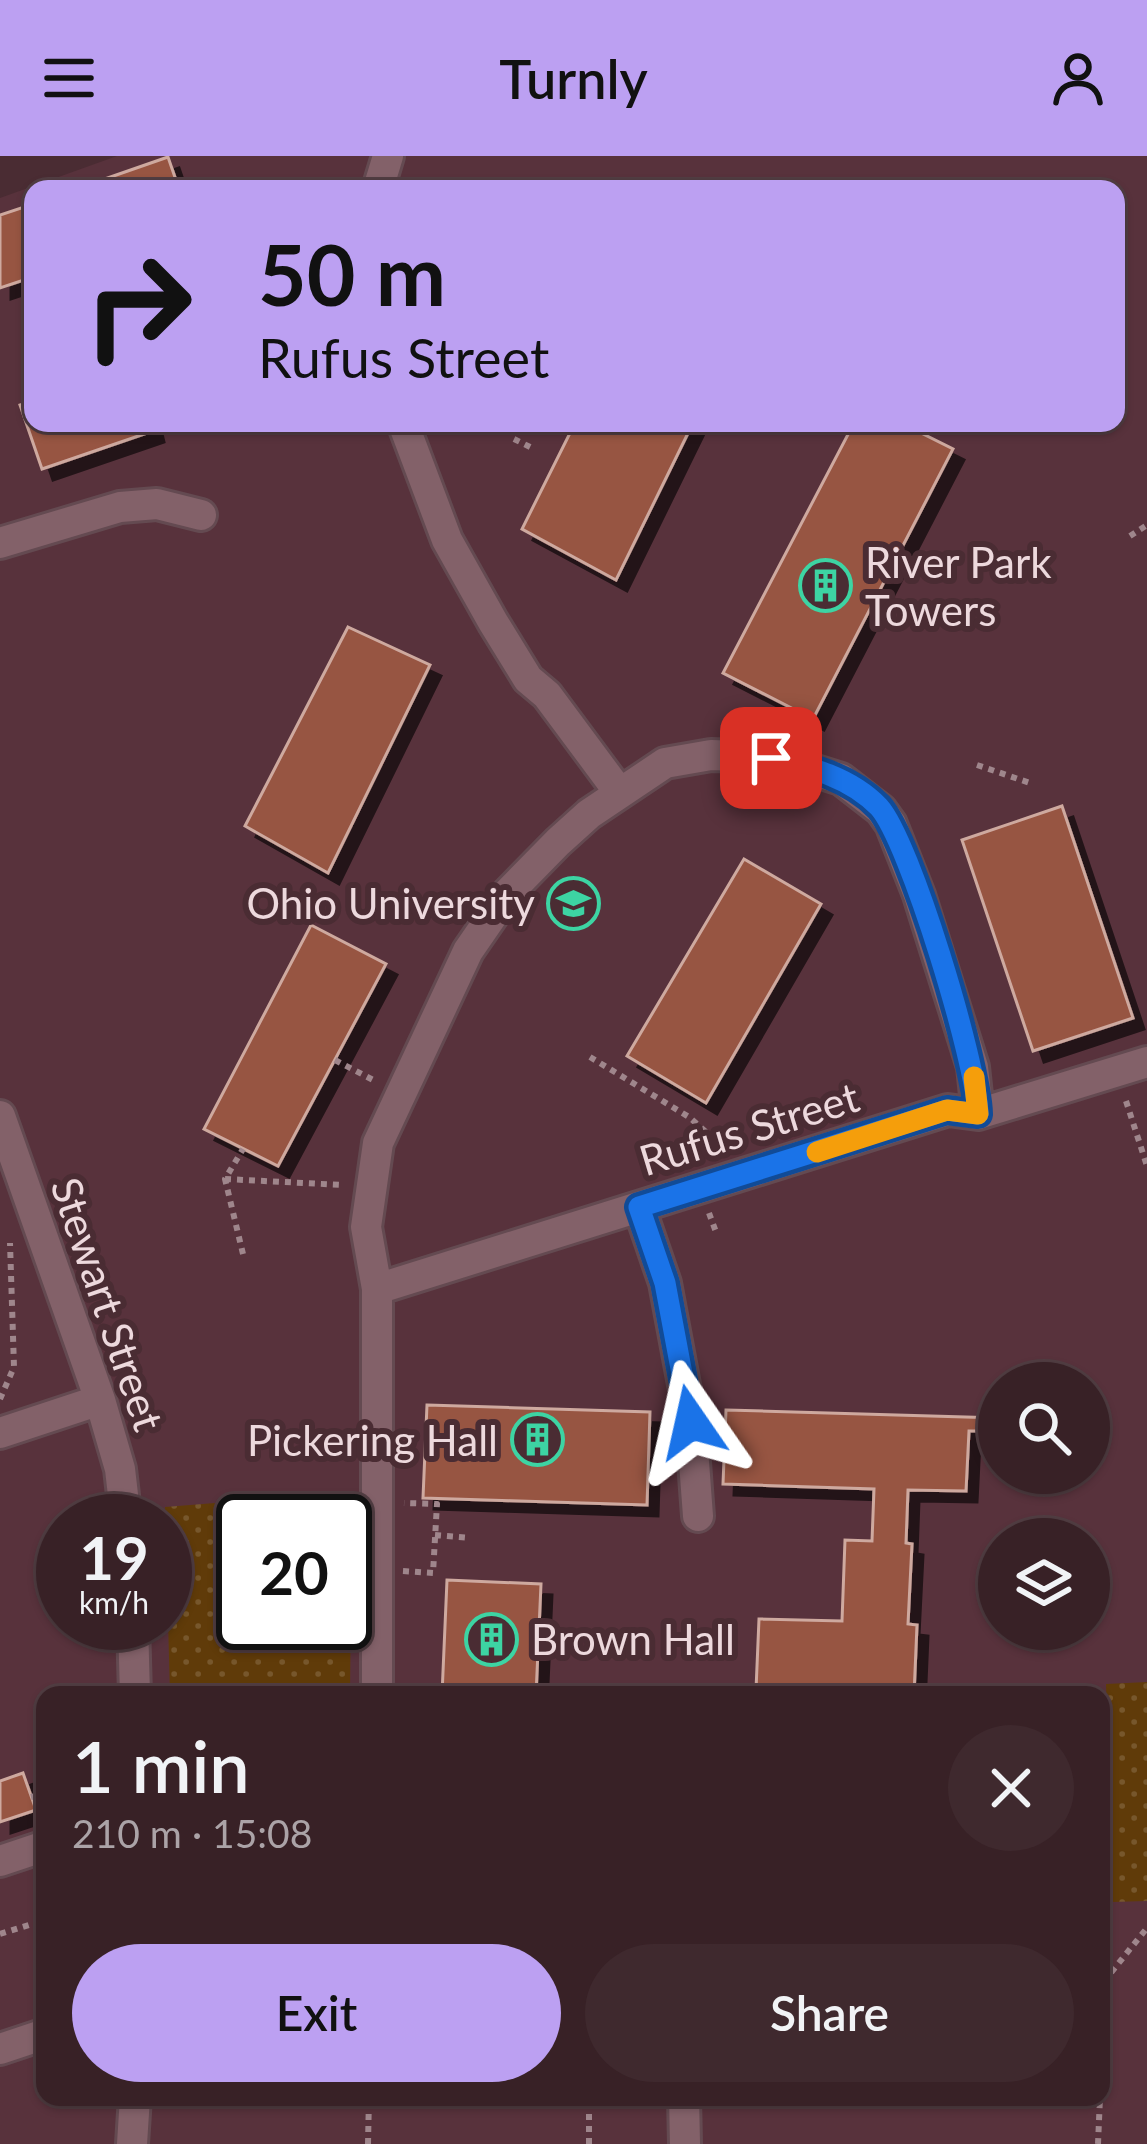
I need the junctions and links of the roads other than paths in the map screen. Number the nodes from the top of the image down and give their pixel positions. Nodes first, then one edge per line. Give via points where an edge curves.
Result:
1 (406, 432) edge
2 (201, 515) dead end
3 (0, 543) edge
4 (619, 792) junction
5 (1147, 1062) edge
6 (978, 1114) junction
7 (0, 1116) edge
8 (639, 1207) junction
9 (377, 1288) junction
10 (100, 1400) junction
11 (0, 1433) edge
12 (123, 1494) edge
13 (698, 1516) dead end
14 (134, 1650) edge
15 (135, 1686) edge
16 (376, 1686) edge
17 (36, 1849) edge
18 (0, 1861) edge
19 (36, 2037) edge
20 (0, 2049) edge
21 (134, 2106) edge
22 (684, 2106) edge
23 (132, 2144) edge
24 (685, 2144) edge

1 - 4 street via 447,540 493,622
2 - 3 street via 157,504 120,507
4 - 6 street via 664,763 711,754 807,766 868,797 907,860 973,1067
4 - 9 street via 508,893 448,988 374,1159 366,1227
5 - 6 street, Rufus Street
6 - 8 street, Rufus Street via 947,1110
7 - 10 street, Stewart Street
8 - 9 street, Rufus Street
8 - 13 street via 665,1283 691,1422
9 - 16 street
10 - 11 street
10 - 12 street, Stewart Street
14 - 15 street
17 - 18 street
19 - 20 street
21 - 23 street
22 - 24 street

